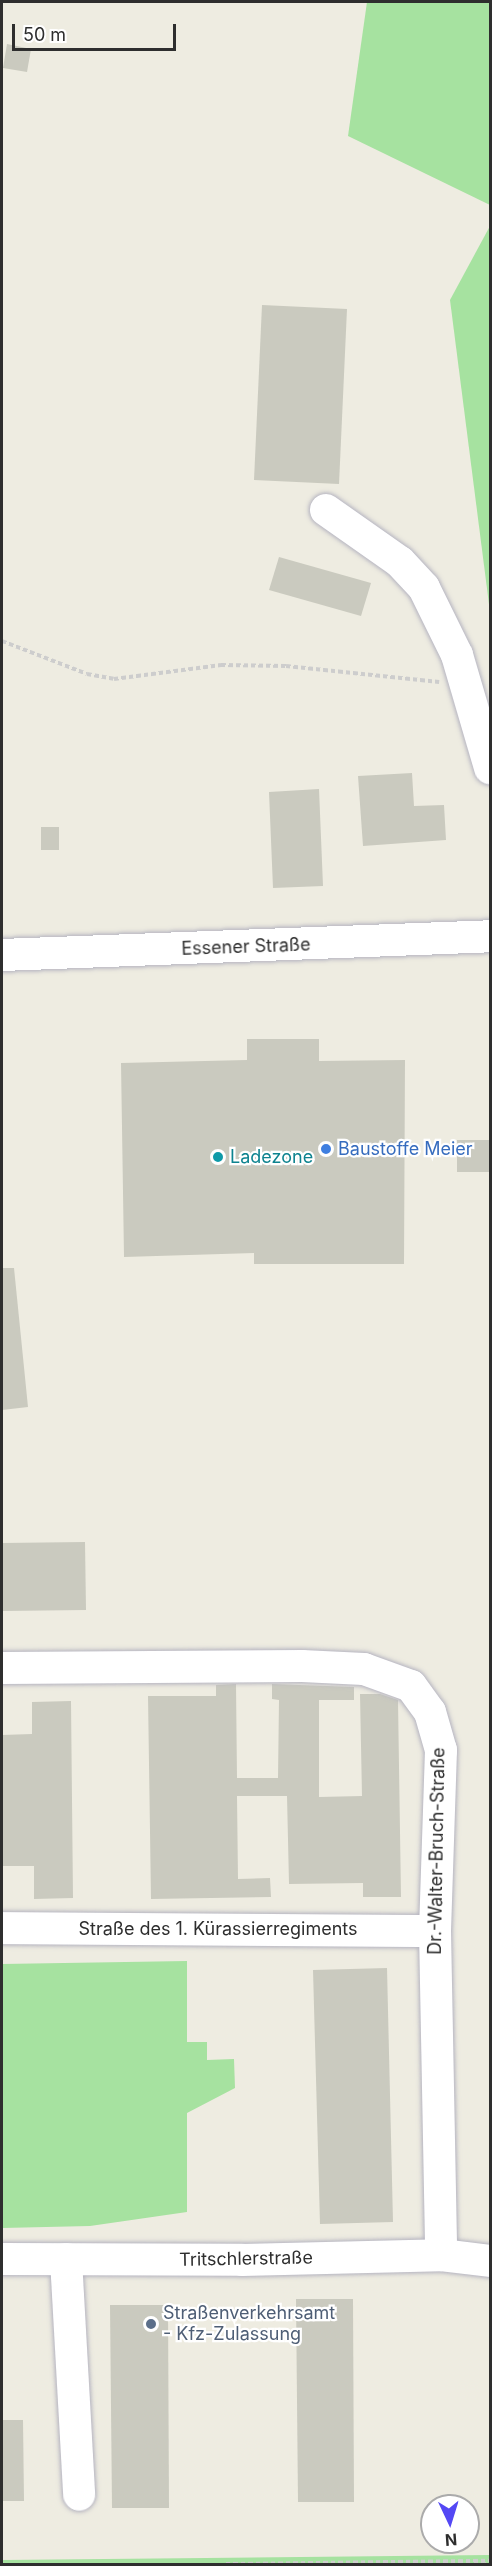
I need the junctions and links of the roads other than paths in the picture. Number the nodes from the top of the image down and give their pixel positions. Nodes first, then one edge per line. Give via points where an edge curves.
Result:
1 (326, 510) dead end
2 (490, 768) edge
3 (490, 936) edge
4 (2, 955) edge
5 (2, 1668) edge
6 (2, 1928) edge
7 (435, 1931) junction
8 (441, 2255) junction
9 (2, 2259) edge
10 (66, 2259) junction
11 (490, 2261) edge
12 (79, 2495) dead end

1 - 2 street via 400,562 424,588 447,628 468,684
3 - 4 street, Essener Straße
5 - 7 street, Dr.-Walter-Bruch-Straße via 323,1666 364,1669 411,1686 430,1712 441,1750
6 - 7 street, Straße des 1. Kürassierregiments
7 - 8 street, Dr.-Walter-Bruch-Straße
8 - 10 street, Tritschlerstraße
8 - 11 street, Tritschlerstraße
9 - 10 street, Tritschlerstraße
10 - 12 street

